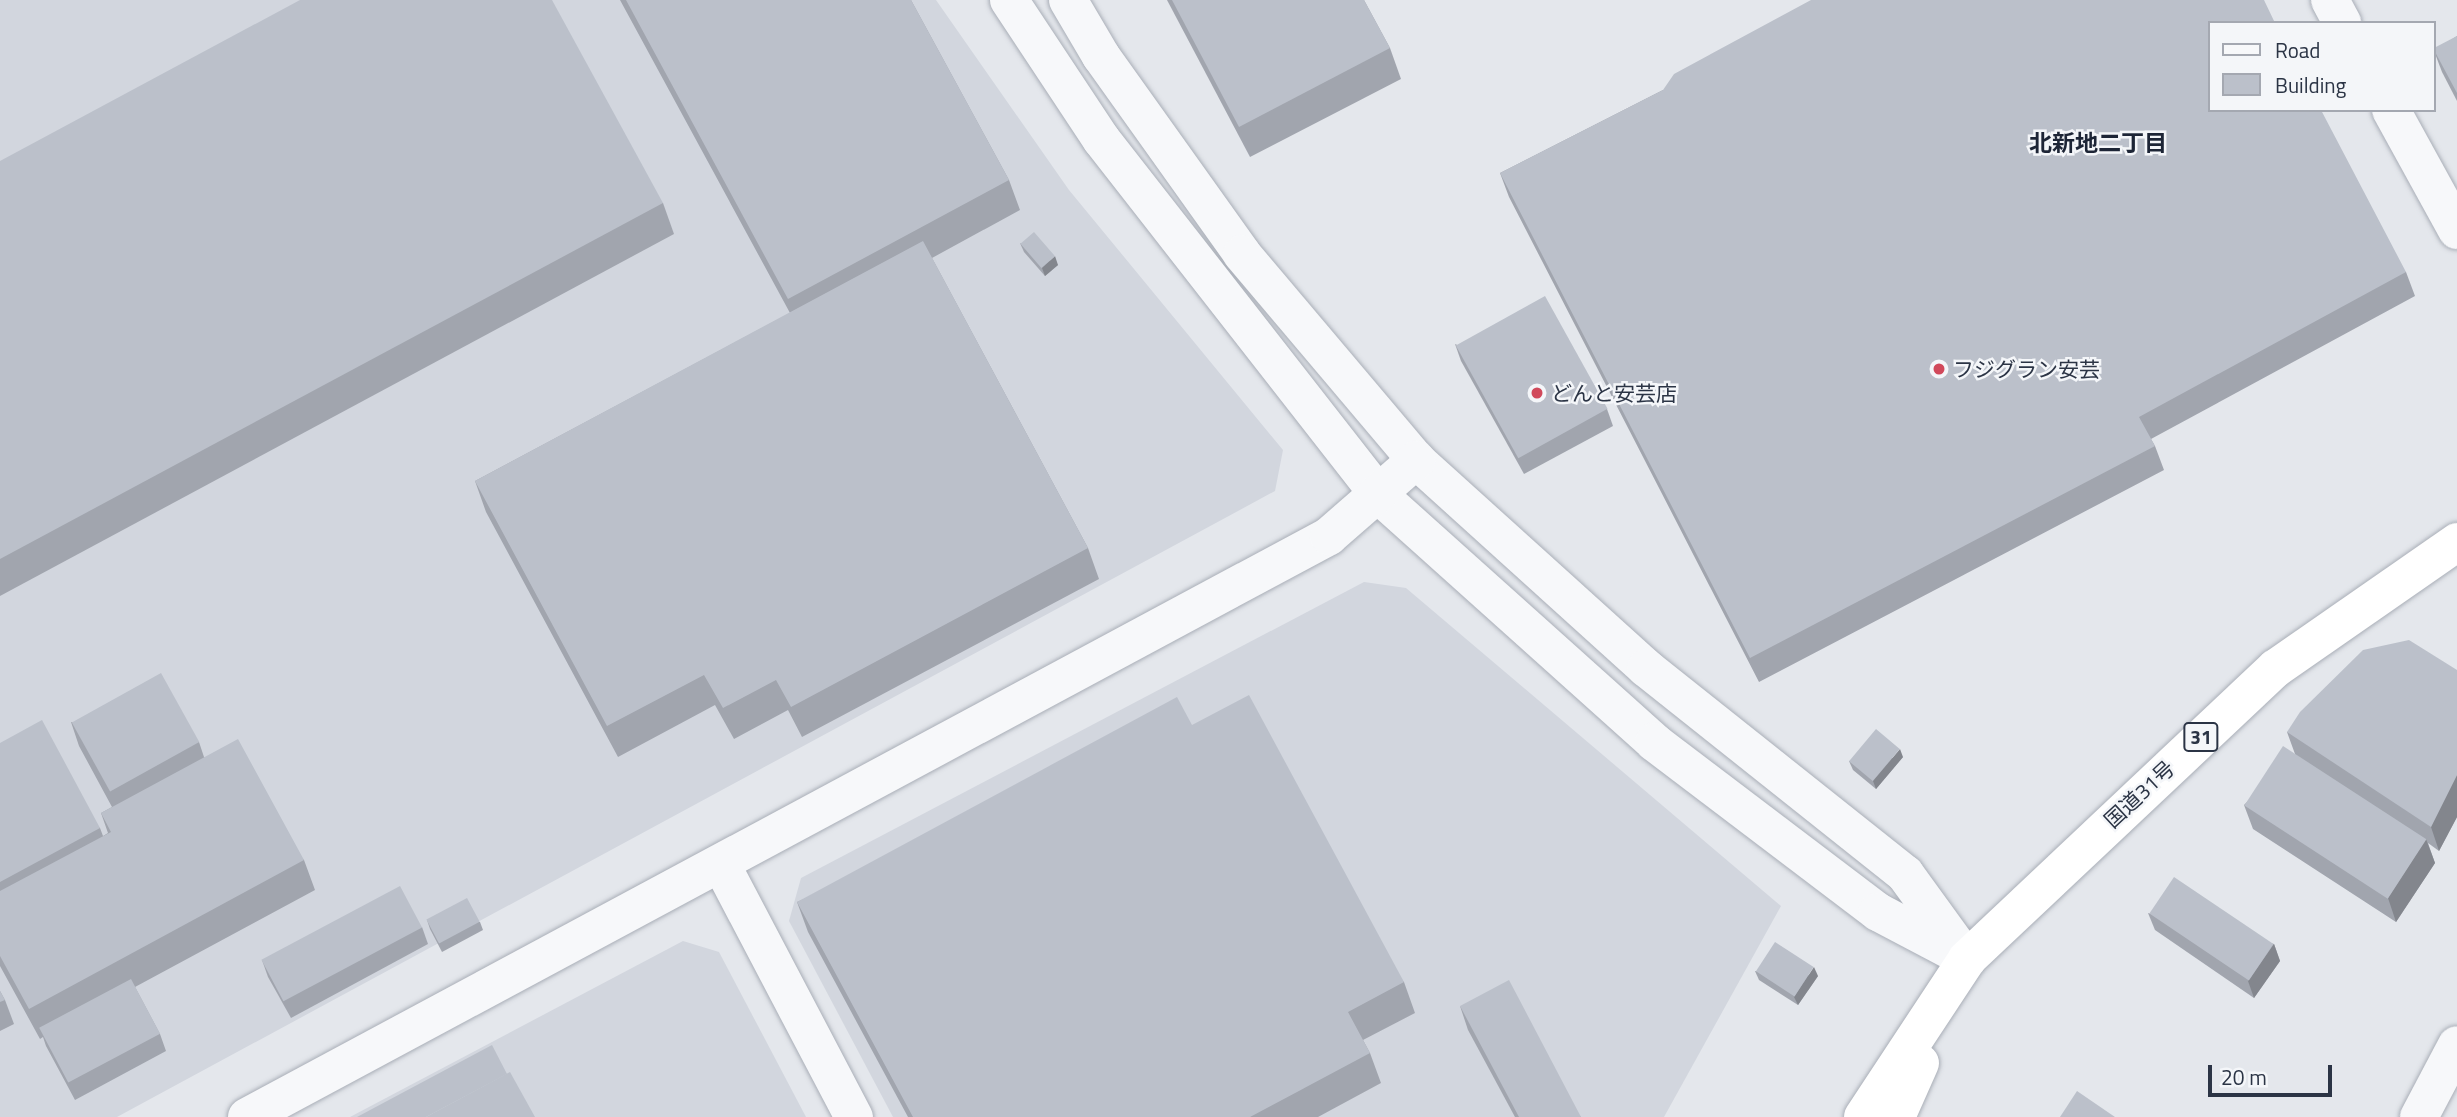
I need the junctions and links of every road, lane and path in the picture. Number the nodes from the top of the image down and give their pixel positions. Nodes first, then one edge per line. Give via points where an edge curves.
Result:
1 (1009, 0) edge
2 (1068, 0) edge
3 (2330, 0) edge
4 (2341, 21) edge
5 (2391, 112) edge
6 (2457, 230) edge
7 (1416, 460) junction
8 (1380, 496) junction
9 (2457, 542) edge
10 (721, 864) junction
11 (1966, 959) junction
12 (2457, 1045) edge
13 (247, 1117) edge
14 (853, 1117) edge
15 (1863, 1117) edge
16 (1896, 1117) edge
17 (2419, 1117) edge

1 - 8 street via 1101,139
2 - 7 street via 1101,56 1242,254
3 - 4 street
5 - 6 street
7 - 8 street
7 - 11 street via 1646,668 1905,874
8 - 10 street via 1329,536
8 - 11 street via 1654,742 1878,912
9 - 11 highway, 国道31号 / 31 via 2276,668
10 - 13 street
10 - 14 street
11 - 15 highway, 国道31号 / 31
11 - 16 highway, 国道31号 / 31
12 - 17 street

